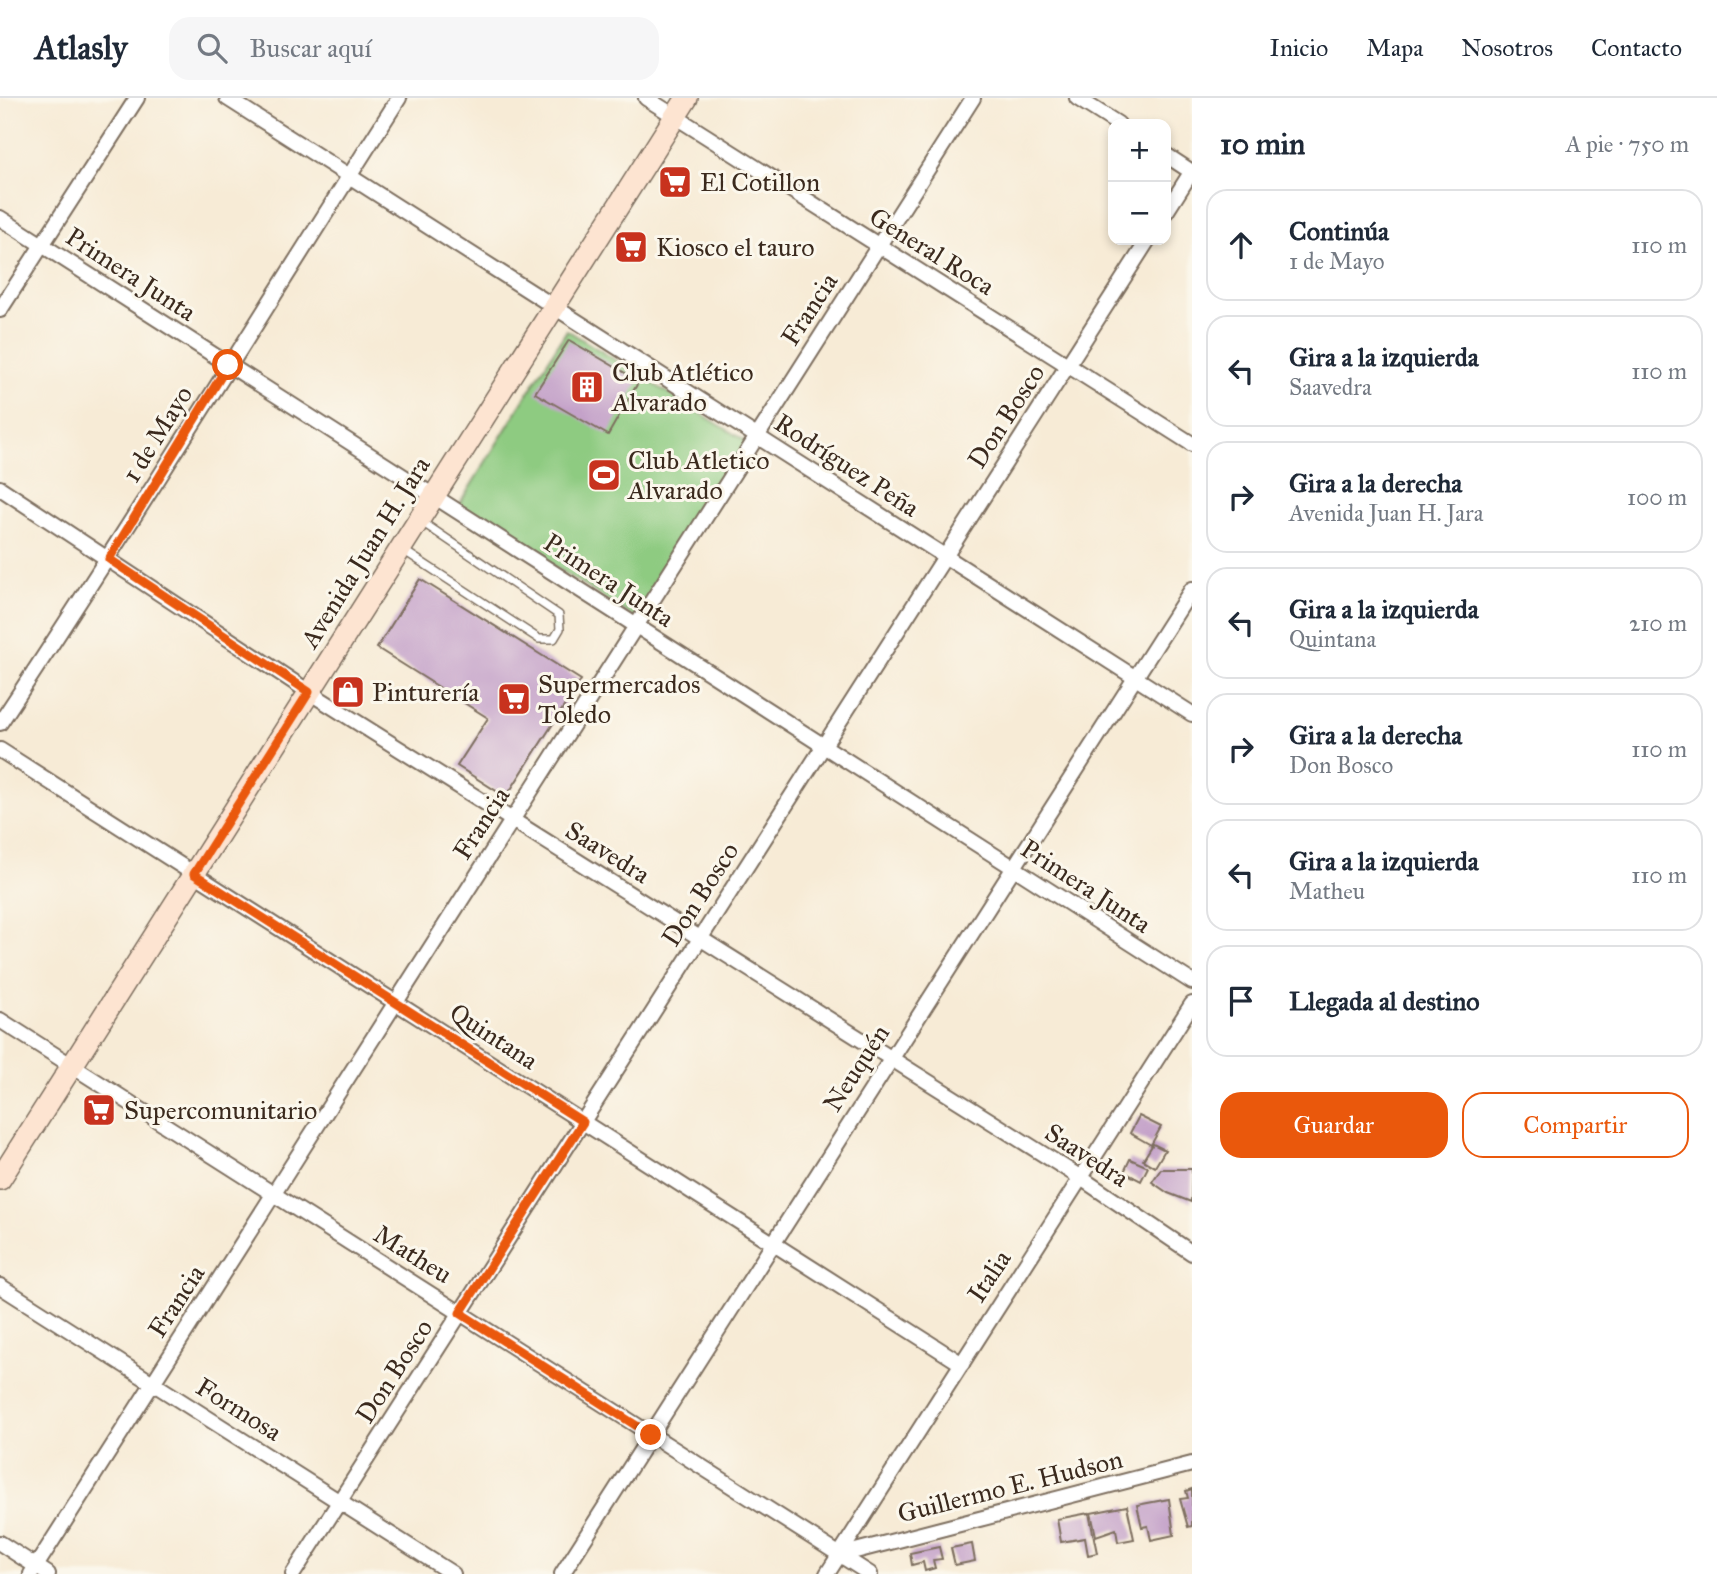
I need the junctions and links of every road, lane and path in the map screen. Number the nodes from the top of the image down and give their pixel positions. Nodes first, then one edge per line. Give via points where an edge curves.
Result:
1 (137, 98) edge
2 (227, 98) edge
3 (399, 98) edge
4 (646, 98) edge
5 (687, 98) edge
6 (973, 98) edge
7 (1077, 98) edge
8 (675, 117) junction
9 (1110, 119) edge
10 (1171, 158) edge
11 (1192, 171) edge
12 (349, 176) junction
13 (1171, 204) edge
14 (0, 218) edge
15 (1145, 245) edge
16 (42, 246) junction
17 (878, 246) junction
18 (554, 306) junction
19 (0, 310) edge
20 (228, 365) junction
21 (1067, 365) junction
22 (757, 436) junction
23 (1192, 444) edge
24 (0, 488) edge
25 (433, 496) junction
26 (418, 520) junction
27 (401, 548) junction
28 (945, 556) junction
29 (109, 559) junction
30 (1192, 589) edge
31 (636, 626) junction
32 (1135, 678) junction
33 (309, 692) junction
34 (1192, 714) edge
35 (0, 723) edge
36 (823, 746) junction
37 (0, 750) edge
38 (512, 820) junction
39 (1013, 868) junction
40 (194, 874) junction
41 (700, 939) junction
42 (1192, 982) edge
43 (396, 1002) junction
44 (1192, 1004) edge
45 (0, 1020) edge
46 (891, 1059) junction
47 (72, 1066) junction
48 (583, 1122) junction
49 (1081, 1178) junction
50 (0, 1179) edge
51 (273, 1194) junction
52 (773, 1244) junction
53 (1192, 1253) edge
54 (0, 1286) edge
55 (460, 1313) junction
56 (962, 1364) junction
57 (153, 1383) junction
58 (651, 1435) junction
59 (1192, 1464) edge
60 (339, 1502) junction
61 (0, 1544) edge
62 (840, 1555) junction
63 (38, 1571) edge
64 (293, 1574) edge
65 (453, 1574) edge
66 (562, 1574) edge
67 (827, 1574) edge
68 (870, 1574) edge

1 - 16 street
2 - 12 street, Rodríguez Peña
3 - 12 street, 1 de Mayo
4 - 8 street, General Roca
5 - 8 main road, Avenida Juan H. Jara
6 - 17 street, Francia
7 - 9 street
8 - 17 street, General Roca
8 - 18 main road, Avenida Juan H. Jara
10 - 11 street
11 - 13 street
12 - 18 street, Rodríguez Peña
12 - 20 street, 1 de Mayo
14 - 16 street, Primera Junta
15 - 21 street, Don Bosco
16 - 19 street
16 - 20 street, Primera Junta
17 - 21 street, General Roca
17 - 22 street, Francia
18 - 22 street, Rodríguez Peña
18 - 25 main road, Avenida Juan H. Jara
20 - 25 street, Primera Junta
20 - 29 street, 1 de Mayo
21 - 23 street, General Roca
21 - 28 street, Don Bosco
22 - 28 street, Rodríguez Peña
22 - 31 street, Francia
24 - 29 street, Saavedra
25 - 26 main road, Avenida Juan H. Jara
25 - 31 street, Primera Junta
26 - 27 main road, Avenida Juan H. Jara
26 - 27 lane via 559,615 560,629 554,639 539,639
27 - 33 main road, Avenida Juan H. Jara
28 - 32 street, Rodríguez Peña
28 - 36 street, Don Bosco
29 - 33 street, Saavedra
29 - 35 street, 1 de Mayo
30 - 32 street, Neuquén
31 - 36 street, Primera Junta
31 - 38 street, Francia
32 - 34 street, Rodríguez Peña
32 - 39 street, Neuquén
33 - 38 street, Saavedra
33 - 40 main road, Avenida Juan H. Jara
36 - 39 street, Primera Junta
36 - 41 street, Don Bosco
37 - 40 street, Quintana
38 - 41 street, Saavedra
38 - 43 street, Francia
39 - 42 street, Primera Junta
39 - 46 street, Neuquén
40 - 43 street, Quintana
40 - 47 main road, Avenida Juan H. Jara
41 - 46 street, Saavedra
41 - 48 street, Don Bosco
43 - 48 street, Quintana
43 - 51 street, Francia
44 - 49 street, Italia
45 - 47 street, Matheu
46 - 49 street, Saavedra
46 - 52 street, Neuquén
47 - 50 main road, Avenida Juan H. Jara
47 - 51 street, Matheu
48 - 52 street, Quintana
48 - 55 street, Don Bosco
49 - 53 street, Saavedra
49 - 56 street, Italia
51 - 55 street, Matheu
51 - 57 street, Francia
52 - 56 street, Quintana
52 - 58 street, Neuquén
54 - 57 street, Formosa
55 - 58 street, Matheu
55 - 60 street, Don Bosco
56 - 62 street, Italia
57 - 60 street, Formosa
57 - 63 street, Francia
58 - 62 street, Matheu
58 - 66 street, Neuquén
59 - 62 street, Guillermo E. Hudson
60 - 64 street, Don Bosco
60 - 65 street, Formosa
61 - 63 street
62 - 67 street, Italia
62 - 68 street, Matheu

